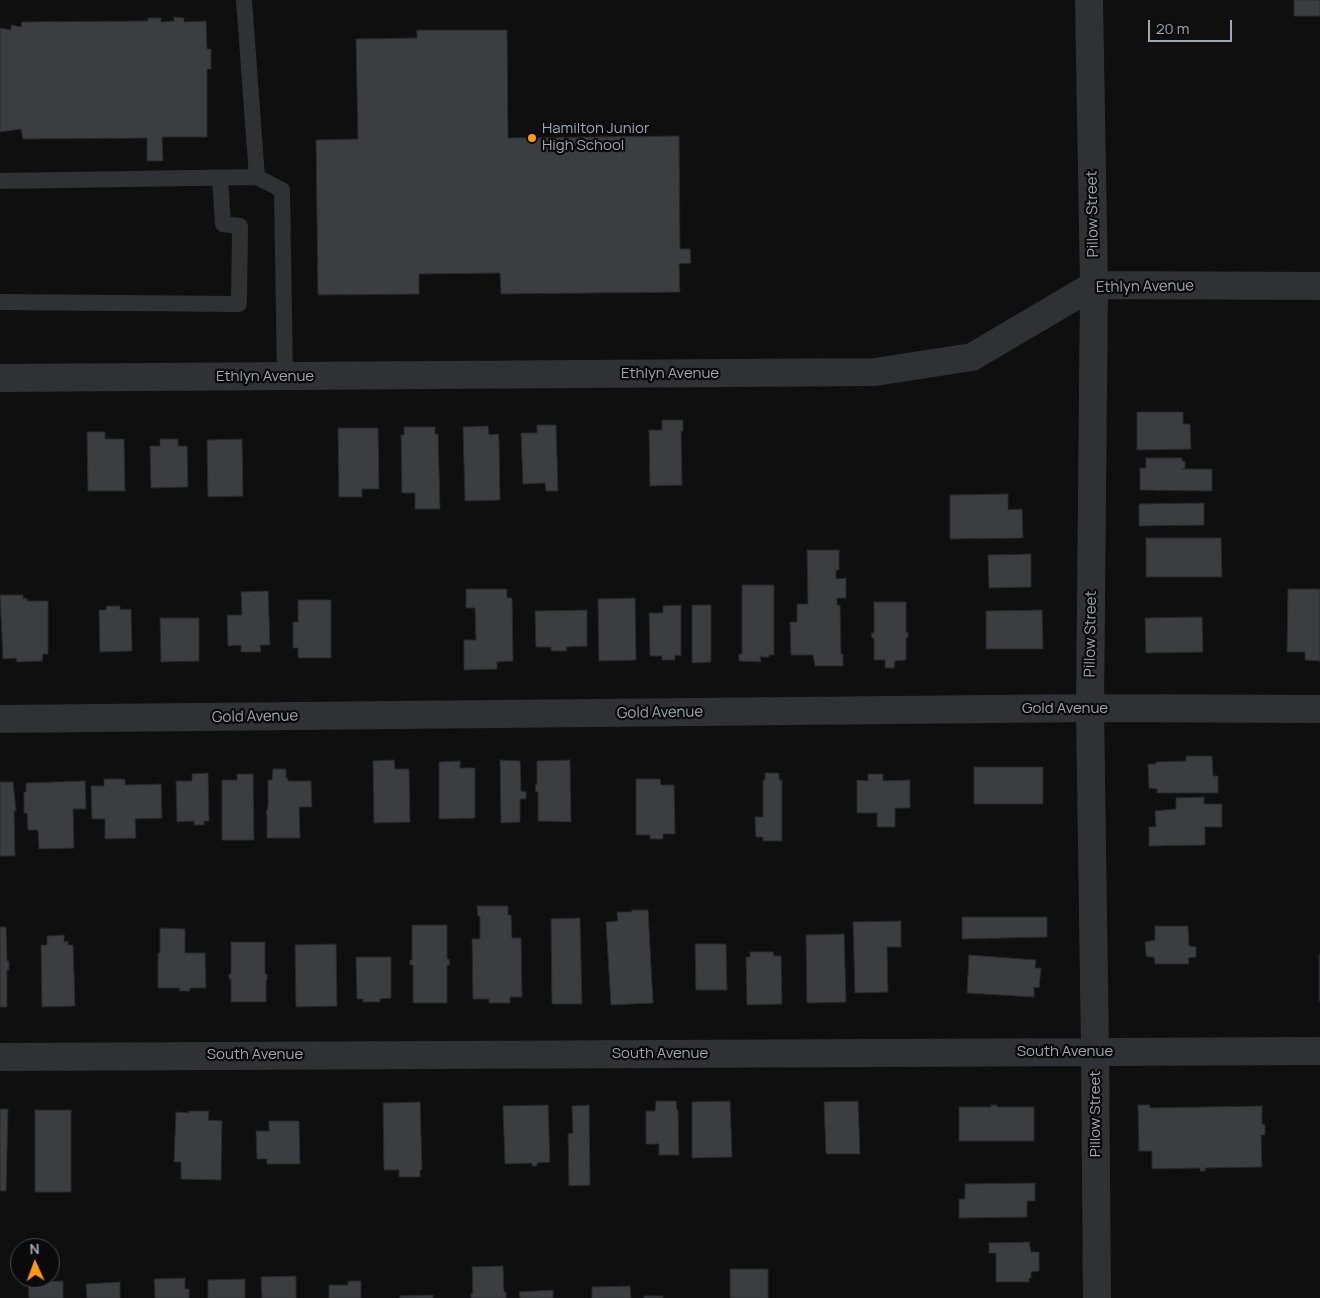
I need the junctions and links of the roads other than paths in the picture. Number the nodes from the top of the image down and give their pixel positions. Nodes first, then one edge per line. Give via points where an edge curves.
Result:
1 (244, 0) edge
2 (1089, 0) edge
3 (257, 177) junction
4 (220, 178) junction
5 (0, 181) edge
6 (1094, 285) junction
7 (1320, 286) edge
8 (0, 302) edge
9 (285, 377) junction
10 (0, 378) edge
11 (1090, 708) junction
12 (1320, 710) edge
13 (0, 719) edge
14 (1320, 1051) edge
15 (1095, 1052) junction
16 (0, 1057) edge
17 (1097, 1298) edge

1 - 3 lane
2 - 6 street, Pillow Street
3 - 4 lane
3 - 9 lane via 282,190
4 - 5 lane
4 - 8 lane via 223,224 240,226 239,304
6 - 7 street, Ethlyn Avenue
6 - 9 street, Ethlyn Avenue via 972,357 875,372
6 - 11 street, Pillow Street
9 - 10 street, Ethlyn Avenue
11 - 12 street, Gold Avenue
11 - 13 street, Gold Avenue
11 - 15 street, Pillow Street
14 - 15 street, South Avenue
15 - 16 street, South Avenue
15 - 17 street, Pillow Street

